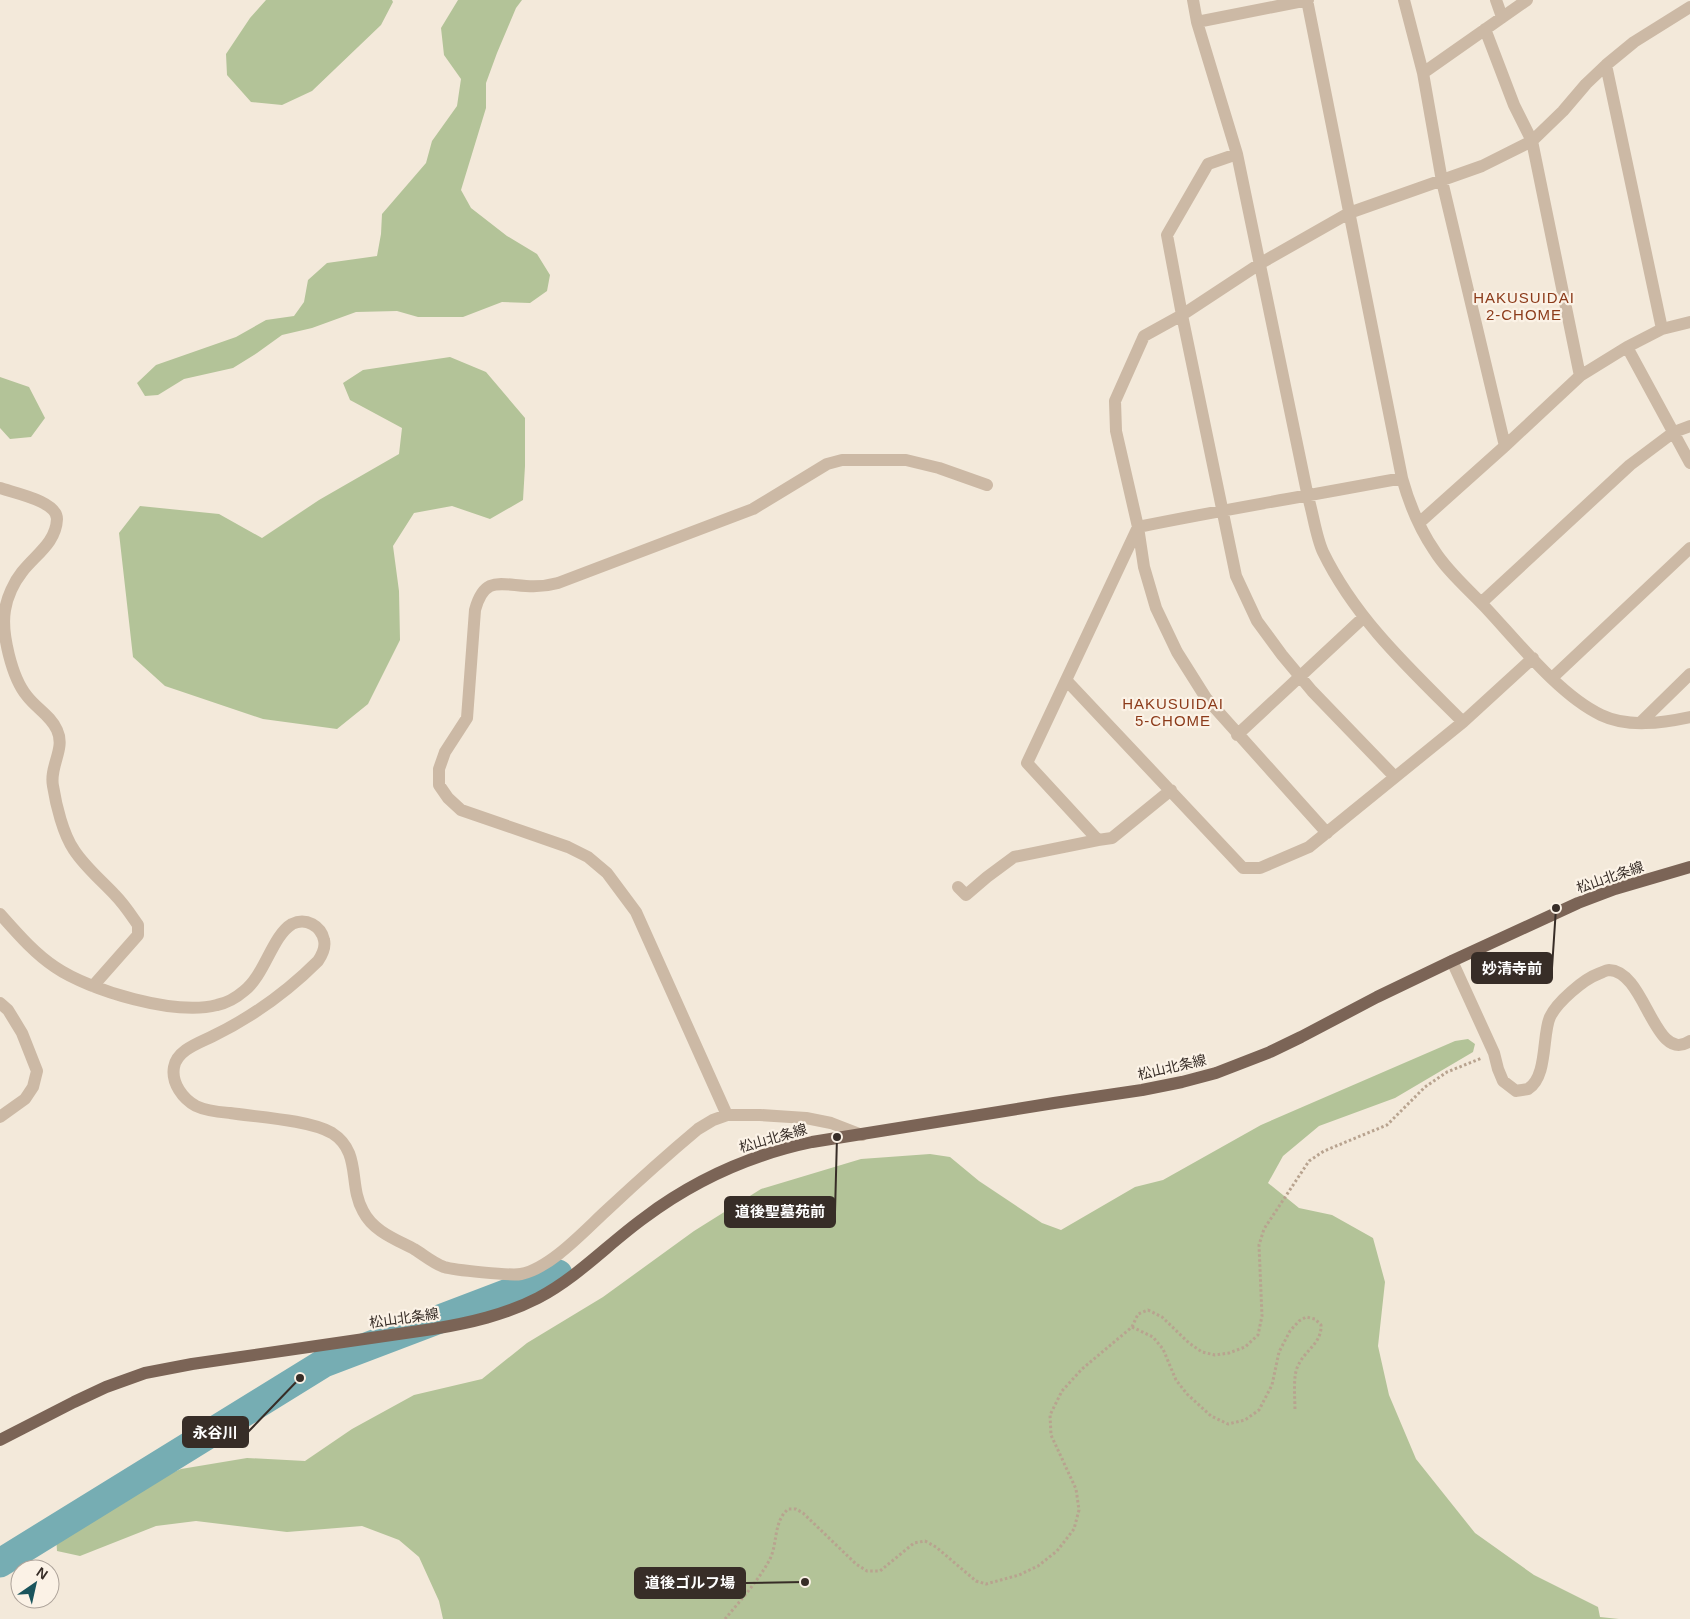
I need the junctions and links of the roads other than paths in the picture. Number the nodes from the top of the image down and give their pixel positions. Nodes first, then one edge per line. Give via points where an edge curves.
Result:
1 (1193, 0) edge
2 (1307, 0) edge
3 (1404, 0) edge
4 (1496, 0) edge
5 (1527, 0) edge
6 (1690, 7) edge
7 (1502, 18) junction
8 (1197, 22) junction
9 (1485, 29) junction
10 (1606, 65) junction
11 (1423, 73) junction
12 (1532, 141) junction
13 (1237, 154) junction
14 (1442, 181) junction
15 (1349, 213) junction
16 (1261, 263) junction
17 (1182, 315) junction
18 (1690, 322) edge
19 (1662, 329) junction
20 (1627, 347) junction
21 (1580, 376) junction
22 (1690, 426) edge
23 (1674, 432) junction
24 (1505, 446) junction
25 (1690, 463) edge
26 (1402, 478) junction
27 (987, 485) dead end
28 (0, 488) edge
29 (1308, 497) junction
30 (1222, 510) junction
31 (1419, 522) junction
32 (1138, 527) junction
33 (1690, 548) edge
34 (1482, 603) junction
35 (1364, 617) junction
36 (1533, 658) junction
37 (1690, 674) edge
38 (1300, 676) junction
39 (1552, 678) junction
40 (1067, 681) junction
41 (1690, 717) edge
42 (1464, 722) junction
43 (1641, 722) junction
44 (1237, 735) junction
45 (1395, 777) junction
46 (1171, 790) junction
47 (1327, 832) junction
48 (1098, 840) junction
49 (1690, 867) edge
50 (958, 887) dead end
51 (0, 914) edge
52 (1452, 961) junction
53 (94, 986) junction
54 (0, 1003) edge
55 (1690, 1041) edge
56 (727, 1115) junction
57 (0, 1117) edge
58 (862, 1135) junction
59 (0, 1440) edge

1 - 8 street
2 - 8 street
2 - 15 street
3 - 11 street
4 - 7 street
5 - 7 street
6 - 10 street via 1634,42
7 - 9 street
8 - 13 street
9 - 11 street
9 - 12 street via 1514,105
10 - 12 street
10 - 19 street
11 - 14 street
12 - 14 street via 1482,166
12 - 21 street
13 - 16 street
13 - 17 street via 1208,164 1167,235
14 - 15 street
14 - 24 street
15 - 16 street
15 - 26 street
16 - 17 street
16 - 29 street
17 - 30 street
17 - 32 street via 1144,336 1115,401 1116,432
18 - 19 street
19 - 20 street
20 - 21 street
20 - 23 street
21 - 24 street
22 - 23 street
23 - 25 street
23 - 34 street via 1630,465
24 - 31 street
26 - 29 street
26 - 31 street
27 - 56 street via 906,460 842,460 827,464 753,509 708,527 558,583 544,586 496,583 486,587 478,598 467,718 445,752 438,769 439,785 461,810 568,846 607,873 636,912
28 - 53 street via 45,503 54,510 57,518 49,542 23,571 10,593 5,606 5,634 18,683 26,696 50,719 60,739 52,782 68,839 82,861 117,897 138,925 138,935
29 - 30 street
29 - 35 street via 1322,550 1351,601
30 - 32 street
30 - 38 street via 1236,576 1258,621
31 - 34 street via 1434,551
32 - 40 street
32 - 44 street via 1144,568 1156,608 1177,652 1206,698
33 - 39 street
34 - 36 street
35 - 38 street
35 - 42 street via 1391,650
36 - 39 street
36 - 42 street
37 - 43 street
38 - 44 street
38 - 45 street
39 - 43 street via 1571,696 1601,715 1621,722
40 - 46 street
40 - 48 street via 1027,763
41 - 43 street via 1667,722
42 - 45 street
44 - 47 street
45 - 47 street
46 - 47 street via 1243,868 1260,868 1309,846
46 - 48 street via 1112,838
48 - 50 street via 1014,857 966,895
49 - 52 main road, 松山北条線 via 1578,903
51 - 53 street via 53,966
52 - 55 street via 1494,1053 1503,1082 1516,1091 1528,1088 1536,1079 1542,1065 1550,1018 1561,1001 1594,976 1609,970 1624,975 1634,986 1664,1038 1674,1044
52 - 58 main road, 松山北条線 via 1340,1015 1301,1038 1216,1073 1142,1090
53 - 56 street via 167,1006 217,1005 231,1000 258,976 284,931 303,921 313,924 325,941 324,952 318,961 262,1008 190,1047 174,1065 175,1082 185,1099 212,1111 306,1124 332,1133 348,1151 355,1174 357,1198 369,1221 392,1238 445,1267 508,1274 534,1269 570,1245 698,1129
54 - 57 street via 22,1033 38,1071 25,1099
56 - 58 street via 806,1118
58 - 59 main road, 松山北条線 via 782,1149 751,1158 712,1176 643,1218 563,1283 502,1314 433,1329 145,1373 106,1387

